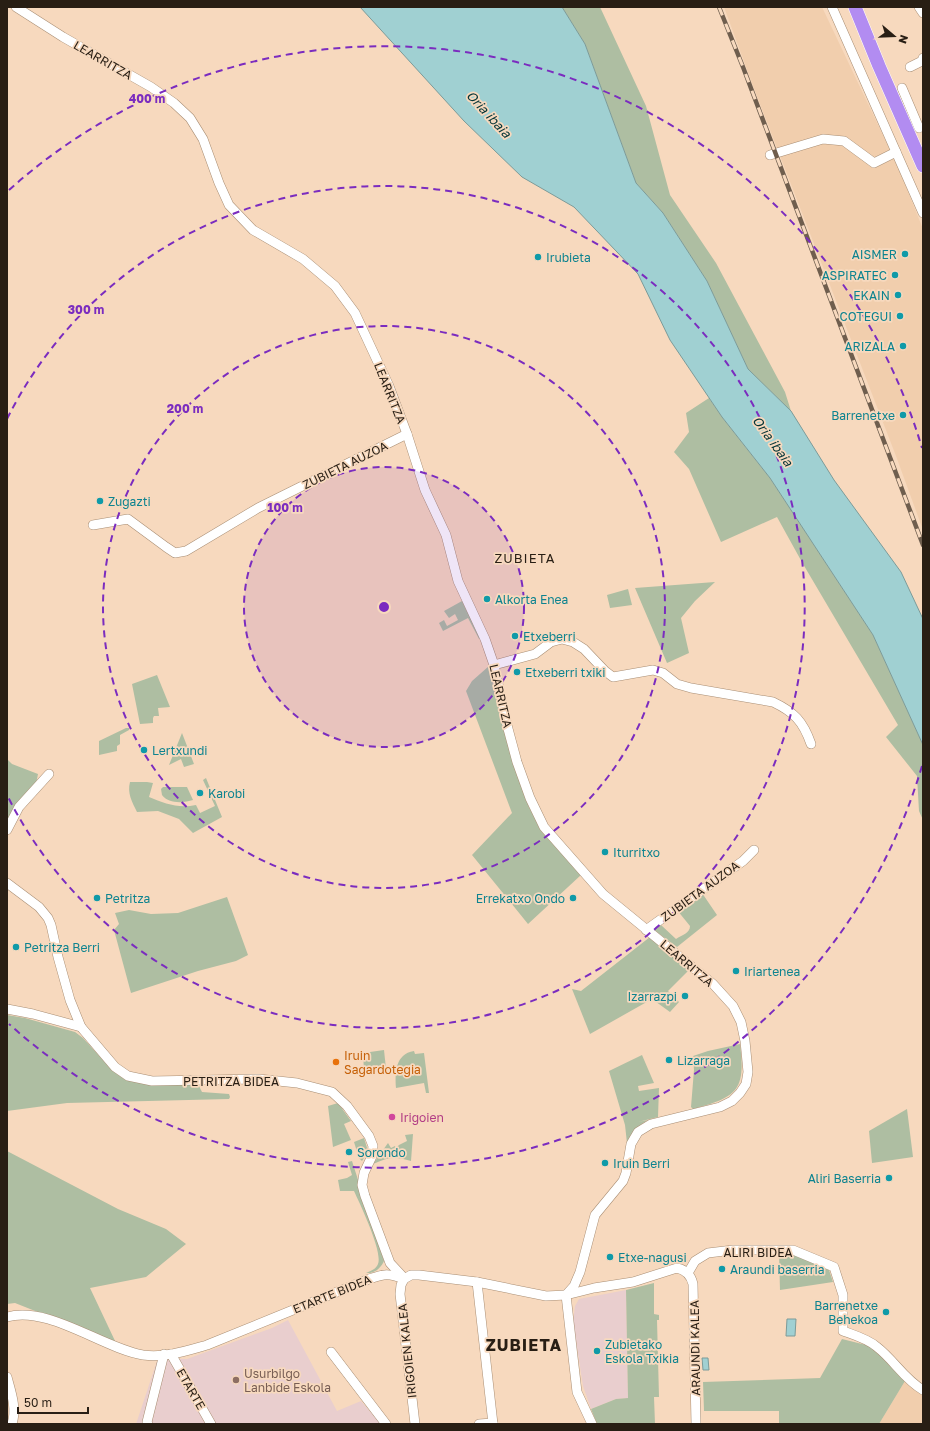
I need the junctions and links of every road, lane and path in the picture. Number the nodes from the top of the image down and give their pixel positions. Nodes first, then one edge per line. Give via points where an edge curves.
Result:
1 (16, 7) edge
2 (832, 7) edge
3 (856, 7) edge
4 (919, 7) edge
5 (923, 13) edge
6 (923, 58) edge
7 (910, 67) dead end
8 (902, 88) dead end
9 (919, 128) dead end
10 (896, 152) junction
11 (923, 152) edge
12 (770, 155) dead end
13 (923, 166) edge
14 (923, 213) edge
15 (407, 434) junction
16 (93, 525) dead end
17 (494, 665) junction
18 (811, 744) dead end
19 (49, 774) dead end
20 (7, 830) edge
21 (754, 850) dead end
22 (7, 883) edge
23 (646, 930) junction
24 (7, 1009) edge
25 (81, 1027) junction
26 (688, 1273) junction
27 (404, 1279) junction
28 (477, 1282) junction
29 (566, 1295) junction
30 (7, 1317) edge
31 (330, 1352) dead end
32 (167, 1354) junction
33 (7, 1377) edge
34 (923, 1390) edge
35 (493, 1423) edge
36 (12, 1424) edge
37 (148, 1424) edge
38 (211, 1424) edge
39 (386, 1424) edge
40 (415, 1424) edge
41 (479, 1424) edge
42 (592, 1424) edge
43 (696, 1424) edge

1 - 15 street, LEARRITZA via 151,87 190,118 203,138 229,205 253,230 303,259 319,272 335,286 355,313 389,386
2 - 10 street
3 - 11 highway
3 - 13 highway
4 - 5 street
6 - 7 street
8 - 9 street
10 - 12 street via 874,163 844,141 823,139
10 - 14 street
15 - 16 street, ZUBIETA AUZOA via 258,508 186,551 175,553 128,519
15 - 17 street, LEARRITZA via 425,490 446,534 458,581
17 - 18 street via 535,654 551,642 562,639 584,649 613,677 653,670 663,673 677,684 691,688 773,702 797,717 806,729
17 - 23 street, LEARRITZA via 517,762 544,827 603,894
19 - 20 street via 19,807
21 - 23 street, ZUBIETA AUZOA
22 - 25 street, PETRITZA BIDEA via 48,918 70,1000
23 - 29 street, LEARRITZA via 713,984 734,1006 745,1041 748,1072 746,1084 732,1101 720,1107 651,1124 638,1132 631,1144 623,1181 595,1215 580,1272 574,1286
24 - 25 street
25 - 27 street, PETRITZA BIDEA via 115,1067 128,1076 152,1081 259,1079 297,1082 332,1092 348,1106 373,1146 362,1185 390,1263
26 - 29 street, ETARTE BIDEA via 677,1268 633,1282
26 - 34 street, ALIRI BIDEA via 695,1261 708,1253 733,1250 793,1250 834,1267 843,1295 843,1331 877,1346 909,1381
26 - 43 street, ARAUNDI KALEA via 694,1284
27 - 28 street, ETARTE BIDEA via 411,1275 419,1275
27 - 32 street, ETARTE BIDEA via 384,1274 369,1278 206,1345
27 - 40 street, IRIGOIEN KALEA via 400,1294
28 - 29 street, ETARTE BIDEA via 546,1296
28 - 35 street
29 - 42 street via 577,1392
30 - 32 street, ETARTE BIDEA via 17,1314 33,1315 127,1351 145,1355
31 - 39 street
32 - 37 street, ETARTE
32 - 38 street, ETARTE
33 - 36 street via 13,1402
35 - 41 street

